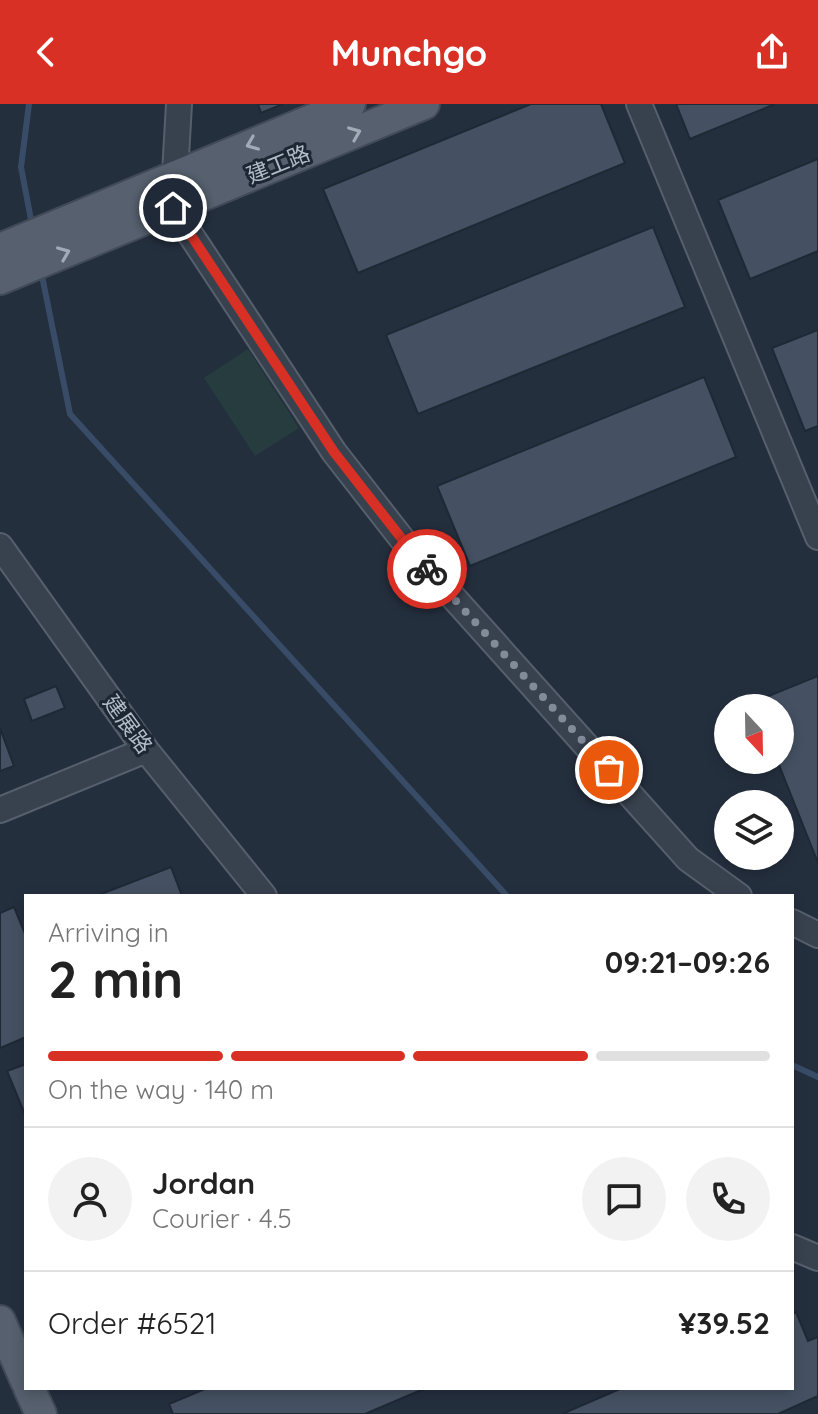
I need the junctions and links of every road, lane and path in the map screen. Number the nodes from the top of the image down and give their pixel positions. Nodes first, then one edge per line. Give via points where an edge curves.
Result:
1 (179, 104) edge
2 (350, 104) edge
3 (424, 104) edge
4 (639, 104) edge
5 (175, 176) junction
6 (173, 208) junction
7 (123, 214) junction
8 (0, 249) edge
9 (0, 279) edge
10 (818, 537) edge
11 (0, 546) edge
12 (146, 750) junction
13 (0, 810) edge
14 (262, 894) edge
15 (736, 894) edge
16 (794, 923) edge
17 (818, 935) edge
18 (794, 1248) edge
19 (818, 1258) edge
20 (0, 1321) edge
21 (24, 1376) edge
22 (30, 1390) edge
23 (41, 1414) edge

1 - 5 street
2 -> 5 main road, 建工路
6 -> 3 main road, 建工路
4 - 10 street
5 - 6 street
5 - 7 main road, 建工路
6 - 7 main road, 建工路
6 - 15 street via 334,452 409,548 688,859
7 - 8 main road, 建工路
9 -> 7 main road, 建工路
11 - 12 street, 建展路
12 - 13 street
12 - 14 street, 建展路
16 - 17 street
18 - 19 street
20 - 21 main road
22 - 23 main road

